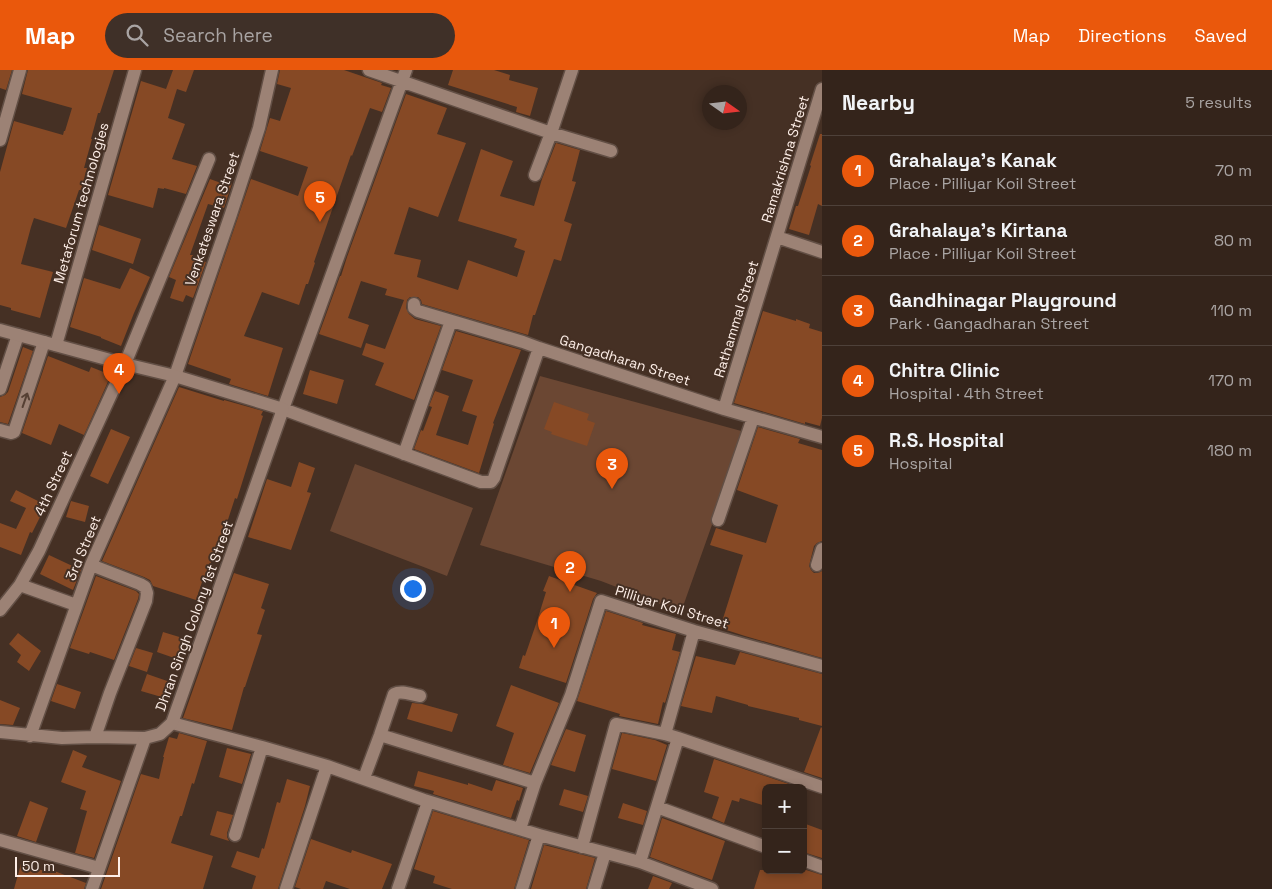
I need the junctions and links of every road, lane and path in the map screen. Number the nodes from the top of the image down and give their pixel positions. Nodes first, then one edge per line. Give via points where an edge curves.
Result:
1 (20, 70) edge
2 (136, 70) edge
3 (272, 70) edge
4 (369, 70) edge
5 (572, 70) edge
6 (403, 76) edge
7 (822, 89) edge
8 (551, 133) junction
9 (0, 140) edge
10 (611, 151) dead end
11 (209, 159) dead end
12 (535, 175) dead end
13 (777, 237) junction
14 (822, 252) edge
15 (414, 304) dead end
16 (451, 321) junction
17 (0, 330) edge
18 (18, 335) junction
19 (50, 343) junction
20 (539, 348) junction
21 (125, 364) junction
22 (175, 376) junction
23 (0, 390) edge
24 (283, 409) junction
25 (724, 409) junction
26 (753, 418) junction
27 (0, 430) edge
28 (822, 437) edge
29 (404, 454) junction
30 (718, 520) dead end
31 (822, 549) edge
32 (91, 565) junction
33 (817, 565) dead end
34 (20, 585) junction
35 (76, 605) junction
36 (0, 610) edge
37 (694, 631) junction
38 (822, 666) edge
39 (420, 696) dead end
40 (172, 723) junction
41 (0, 732) edge
42 (665, 734) junction
43 (380, 735) junction
44 (30, 736) junction
45 (95, 737) junction
46 (145, 738) junction
47 (678, 738) junction
48 (262, 747) junction
49 (327, 766) junction
50 (364, 778) junction
51 (535, 784) junction
52 (822, 787) edge
53 (428, 802) junction
54 (658, 807) junction
55 (520, 829) junction
56 (235, 835) dead end
57 (539, 835) junction
58 (0, 840) edge
59 (762, 846) edge
60 (582, 847) junction
61 (605, 853) junction
62 (807, 861) edge
63 (640, 862) junction
64 (822, 867) edge
65 (99, 868) junction
66 (679, 884) edge
67 (92, 889) edge
68 (286, 889) edge
69 (398, 889) edge
70 (522, 889) edge
71 (594, 889) edge
72 (712, 889) edge

1 - 9 street
2 - 19 street, Metaforum technologies
3 - 22 street, Venkateswara Street via 231,214
4 - 6 street
5 - 8 street
6 - 8 street
6 - 24 street, Dhran Singh Colony 1st Street
7 - 13 street, Ramakrishna Street
8 - 10 street
8 - 12 street
11 - 21 street, 4th Street
13 - 14 street
13 - 25 street, Rathammal Street
15 - 16 street via 418,311
16 - 20 street
16 - 29 street
17 - 18 street
18 - 19 street
18 - 23 street
19 - 21 street
27 -> 19 street, Metaforum technologies via 14,432
20 - 25 street, Gangadharan Street
20 - 29 street, Gangadharan Street via 491,482 481,482
21 - 22 street
21 - 34 street, 4th Street
22 - 24 street
22 - 32 street, 3rd Street
24 - 29 street
24 - 40 street, Dhran Singh Colony 1st Street
25 - 26 street, Gangadharan Street
26 - 28 street, Gangadharan Street
26 - 30 street
31 - 33 street
32 - 35 street, 3rd Street
32 - 45 street via 140,584 147,592
34 - 35 street
34 - 36 street, 4th Street
35 - 44 street, 3rd Street
37 - 38 street, Pilliyar Koil Street
37 - 42 street
37 - 51 street, Pilliyar Koil Street via 601,601 571,695
39 - 43 street via 402,692 394,694
40 - 46 street, Dhran Singh Colony 1st Street via 160,734
40 - 48 street
41 - 44 street, Dhran Singh Colony 1st Street
42 - 47 street
42 - 60 street via 616,724
43 - 50 street
43 - 51 street
44 - 45 street, Dhran Singh Colony 1st Street
45 - 46 street, Dhran Singh Colony 1st Street
46 - 65 street
47 - 52 street
47 - 54 street
48 - 49 street
48 - 56 street
49 - 50 street
49 - 68 street
50 - 53 street
51 - 55 street, Pilliyar Koil Street
53 - 55 street
53 - 69 street
54 - 59 street
54 - 63 street
55 - 57 street
57 - 60 street
57 - 70 street
58 - 65 street
60 - 61 street
61 - 63 street
61 - 71 street
62 - 64 street
63 - 66 street
65 - 67 street
66 - 72 street

